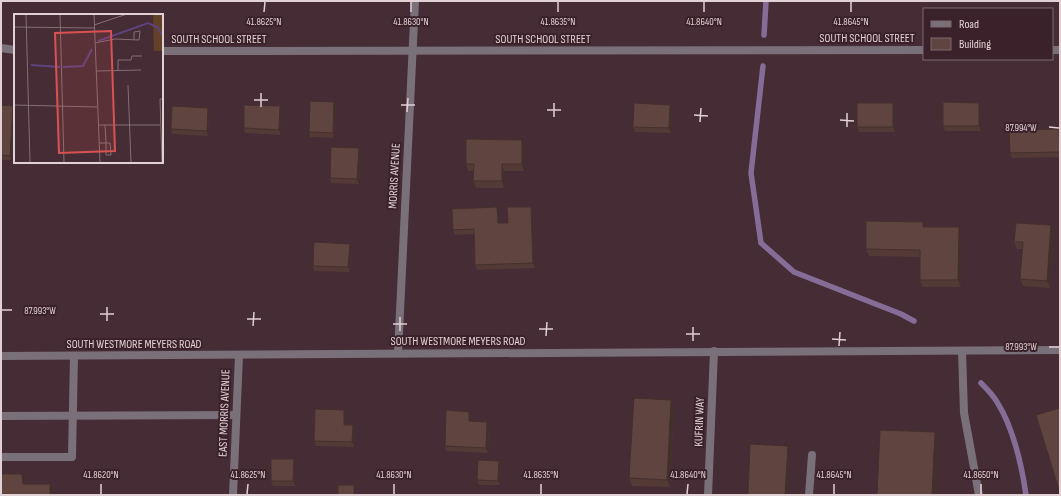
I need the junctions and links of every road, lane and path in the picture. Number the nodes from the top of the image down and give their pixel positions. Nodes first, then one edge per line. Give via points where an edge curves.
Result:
1 (415, 1) edge
2 (1, 48) edge
3 (14, 50) edge
4 (923, 50) edge
5 (163, 51) edge
6 (412, 51) junction
7 (1060, 350) edge
8 (714, 351) junction
9 (962, 351) junction
10 (398, 353) junction
11 (239, 355) junction
12 (1, 356) edge
13 (74, 356) junction
14 (236, 415) junction
15 (1, 416) edge
16 (72, 416) junction
17 (812, 455) dead end
18 (1, 457) edge
19 (233, 495) edge
20 (708, 495) edge
21 (809, 495) edge
22 (979, 495) edge

1 - 6 street, MORRIS AVENUE
2 - 3 street
4 - 6 street, SOUTH SCHOOL STREET
5 - 6 street, SOUTH SCHOOL STREET
6 - 10 street, MORRIS AVENUE
7 - 9 street, SOUTH WESTMORE MEYERS ROAD
8 - 9 street, SOUTH WESTMORE MEYERS ROAD
8 - 10 street, SOUTH WESTMORE MEYERS ROAD
8 - 20 street, KUFRIN WAY
9 - 22 street via 964,413
10 - 11 street, SOUTH WESTMORE MEYERS ROAD
11 - 13 street, SOUTH WESTMORE MEYERS ROAD
11 - 14 street, EAST MORRIS AVENUE
12 - 13 street, SOUTH WESTMORE MEYERS ROAD
13 - 16 street
14 - 16 street
14 - 19 street, EAST MORRIS AVENUE
15 - 16 street
16 - 18 street via 72,457
17 - 21 street

